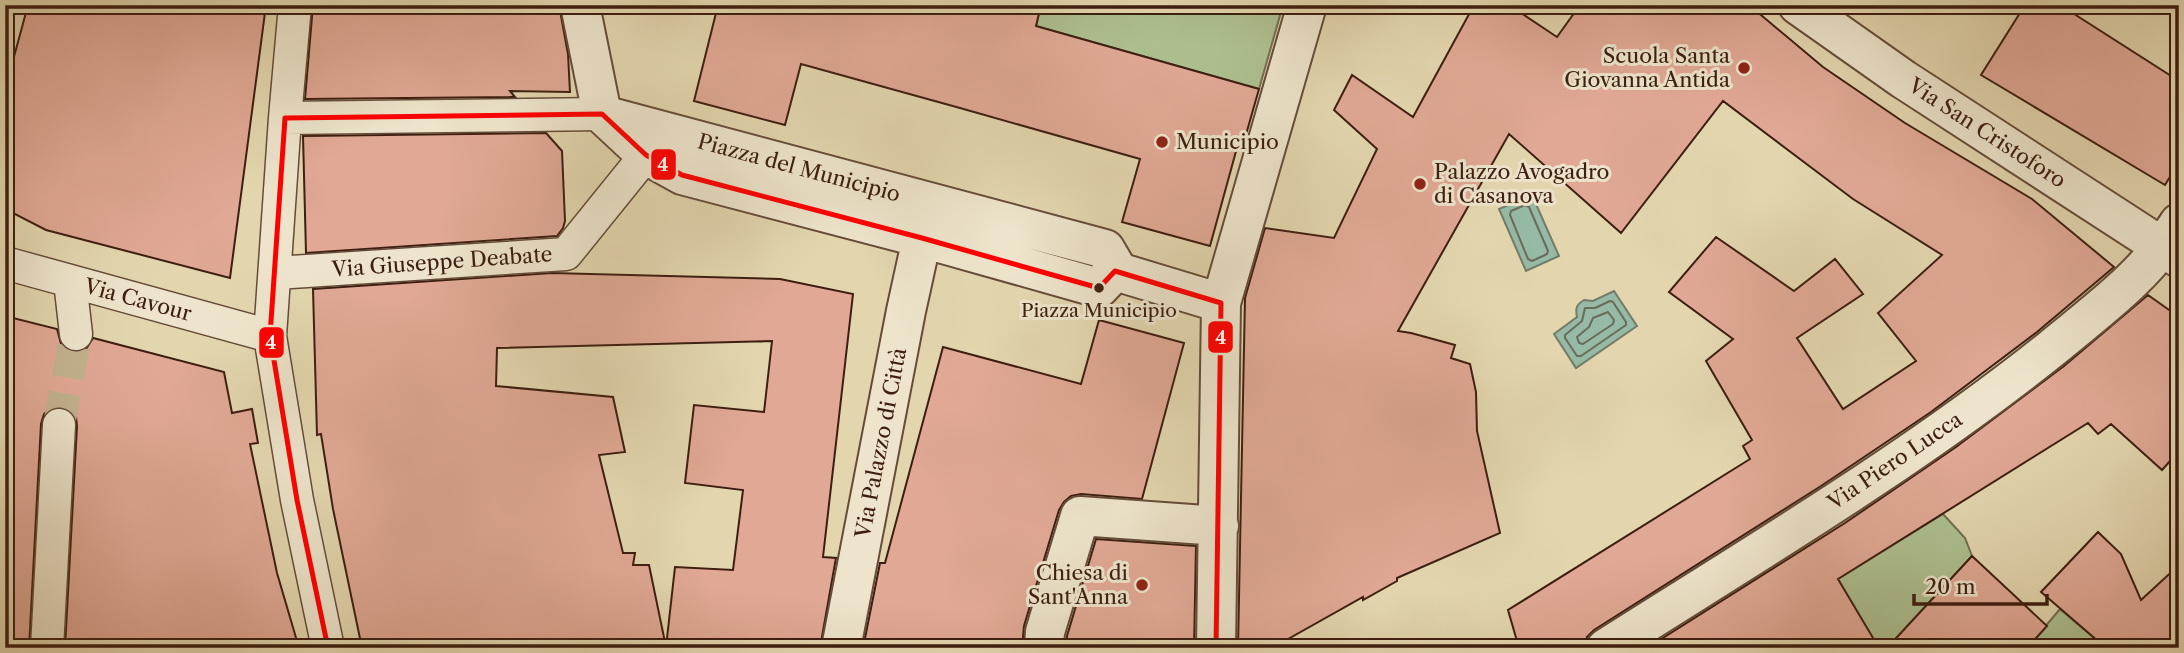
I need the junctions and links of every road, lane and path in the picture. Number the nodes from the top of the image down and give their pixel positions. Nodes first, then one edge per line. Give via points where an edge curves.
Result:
1 (295, 5) edge
2 (580, 5) edge
3 (1307, 5) edge
4 (1798, 5) edge
5 (602, 114) junction
6 (285, 118) junction
7 (646, 155) junction
8 (922, 238) junction
9 (2174, 243) edge
10 (5, 263) edge
11 (1115, 271) junction
12 (275, 273) junction
13 (70, 281) junction
14 (1220, 303) junction
15 (75, 334) tunnel mouth
16 (271, 336) junction
17 (59, 425) tunnel mouth
18 (1219, 526) junction
19 (47, 648) edge
20 (328, 648) edge
21 (841, 648) edge
22 (1044, 648) edge
23 (1216, 648) edge
24 (1606, 648) edge

1 - 6 street
2 - 5 street
3 - 14 street
4 - 9 street, Via San Cristoforo via 1903,79
5 - 6 street
5 - 7 street, Piazza del Municipio
5 - 11 street, Piazza del Municipio via 1105,249
6 - 12 street
7 - 8 street, Piazza del Municipio via 682,175
7 - 12 street, Via Giuseppe Deabate via 566,254
8 - 11 street, Piazza del Municipio via 1099,288
8 - 21 street, Via Palazzo di Città
9 - 24 street, Via Piero Lucca via 2130,285 2025,369 1895,465
10 - 13 street, Via Cavour
11 - 14 street
12 - 16 street
13 - 15 street
13 - 16 street, Via Cavour
14 - 18 street
16 - 20 street via 297,500
17 - 19 street
18 - 22 street via 1080,516
18 - 23 street

